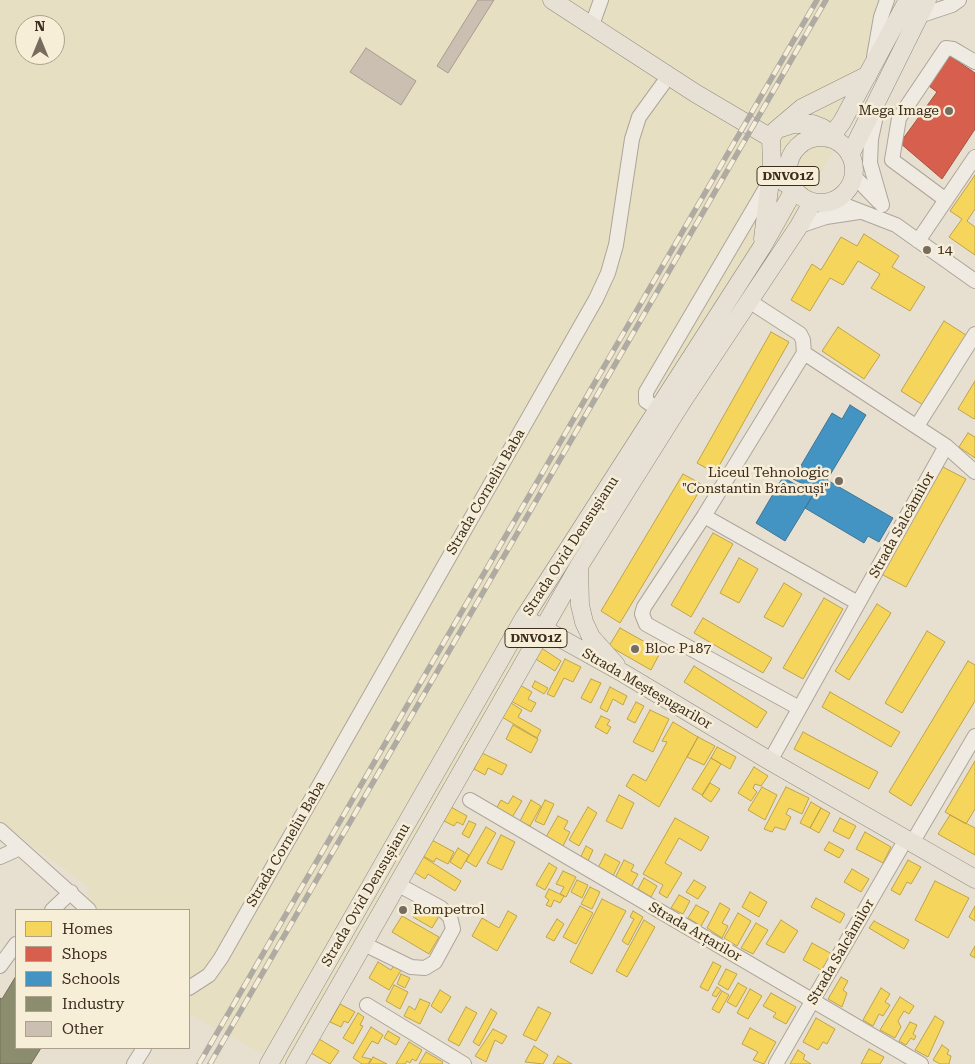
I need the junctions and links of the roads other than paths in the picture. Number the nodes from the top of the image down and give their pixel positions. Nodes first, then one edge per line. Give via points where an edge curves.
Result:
1 (552, 0) edge
2 (601, 0) edge
3 (887, 0) edge
4 (908, 0) edge
5 (927, 0) edge
6 (959, 0) edge
7 (919, 16) junction
8 (592, 25) junction
9 (975, 62) edge
10 (870, 72) junction
11 (668, 77) junction
12 (881, 91) junction
13 (774, 134) junction
14 (829, 138) junction
15 (850, 155) junction
16 (975, 157) edge
17 (772, 164) junction
18 (854, 176) junction
19 (770, 182) junction
20 (794, 189) junction
21 (946, 200) junction
22 (834, 201) junction
23 (812, 202) junction
24 (882, 205) junction
25 (867, 212) junction
26 (896, 225) junction
27 (799, 226) junction
28 (918, 241) junction
29 (762, 247) junction
30 (717, 274) junction
31 (975, 281) edge
32 (736, 288) junction
33 (749, 301) junction
34 (975, 334) edge
35 (680, 337) junction
36 (698, 347) junction
37 (804, 353) junction
38 (658, 409) junction
39 (917, 426) junction
40 (946, 446) junction
41 (975, 472) edge
42 (704, 516) junction
43 (579, 566) junction
44 (858, 603) junction
45 (524, 618) junction
46 (542, 628) junction
47 (623, 672) junction
48 (799, 708) junction
49 (975, 736) edge
50 (770, 761) junction
51 (470, 800) dead end
52 (0, 830) edge
53 (909, 841) junction
54 (20, 848) junction
55 (0, 857) edge
56 (975, 879) edge
57 (397, 884) junction
58 (71, 892) junction
59 (53, 909) edge
60 (88, 909) edge
61 (364, 944) junction
62 (15, 945) edge
63 (0, 966) edge
64 (190, 988) edge
65 (812, 1000) junction
66 (367, 1005) dead end
67 (143, 1049) edge
68 (134, 1064) edge
69 (269, 1064) edge
70 (295, 1064) edge
71 (464, 1064) edge
72 (776, 1064) edge
73 (921, 1064) edge

1 - 8 main road
2 - 8 street
3 - 10 street
4 - 10 main road
5 - 7 main road
6 - 7 street
7 - 12 main road
8 - 11 main road
9 - 21 street via 946,48 899,118 891,154 892,160
10 - 13 main road via 802,108
10 - 14 main road via 842,122
11 - 13 main road
11 - 64 street, Strada Corneliu Baba via 647,103 636,124 616,245 596,299 221,958 209,975
12 - 15 main road
12 - 24 street via 869,150 872,174
13 - 14 main road via 793,124 814,124 822,128
13 - 17 main road
14 - 15 main road via 838,142
14 - 20 main road, DNVO1Z via 811,139 796,148 788,172
15 - 18 main road
16 - 21 street
17 - 19 main road
17 - 20 main road via 781,180
18 - 22 main road via 844,195
18 - 24 street
19 - 29 main road
19 - 30 street
20 - 23 main road, DNVO1Z via 802,198
20 - 29 main road, Strada Ovid Densușianu / DNVO1Z
21 - 28 street
22 - 23 main road, DNVO1Z via 824,204
22 - 25 street
23 - 27 main road, Strada Ovid Densușianu / DNVO1Z
24 - 26 street
25 - 26 street
25 - 27 street via 826,216
26 - 28 street
27 - 33 main road, Strada Ovid Densușianu / DNVO1Z
28 - 31 street
29 - 32 main road, Strada Ovid Densușianu / DNVO1Z
30 - 32 street
30 - 35 street
32 - 36 main road, Strada Ovid Densușianu / DNVO1Z
33 - 37 street via 800,334
33 - 43 main road, Strada Ovid Densușianu / DNVO1Z
34 - 39 street
35 - 36 street
35 - 38 street via 645,395 648,403
36 - 38 main road, Strada Ovid Densușianu / DNVO1Z
37 - 39 street
37 - 42 street
38 - 45 main road, Strada Ovid Densușianu / DNVO1Z
39 - 40 street
40 - 41 street
40 - 44 street, Strada Salcâmilor
42 - 44 street
42 - 48 street via 644,607 643,619 646,624
43 - 46 main road, Strada Ovid Densușianu / DNVO1Z
43 - 47 main road, Strada Ovid Densușianu via 584,622 592,637
44 - 48 street
45 - 46 main road, Strada Meșteșugarilor
45 - 69 main road, Strada Ovid Densușianu / DNVO1Z
46 - 47 main road, Strada Meșteșugarilor
46 - 57 main road, Strada Ovid Densușianu / DNVO1Z
47 - 50 main road, Strada Meșteșugarilor
48 - 50 street
49 - 53 street, Strada Salcâmilor
50 - 53 main road, Strada Meșteșugarilor
51 - 65 street, Strada Arțarilor
52 - 54 street
53 - 56 main road, Strada Meșteșugarilor
53 - 65 street, Strada Salcâmilor
54 - 55 street
54 - 58 street
57 - 61 main road, Strada Ovid Densușianu / DNVO1Z
57 - 61 street via 441,908 450,917 453,929 435,962 425,968 411,967
58 - 59 street
58 - 60 street
61 - 70 main road, Strada Ovid Densușianu / DNVO1Z
62 - 63 street
65 - 72 street, Strada Salcâmilor
65 - 73 street, Strada Arțarilor
66 - 71 street
67 - 68 street

